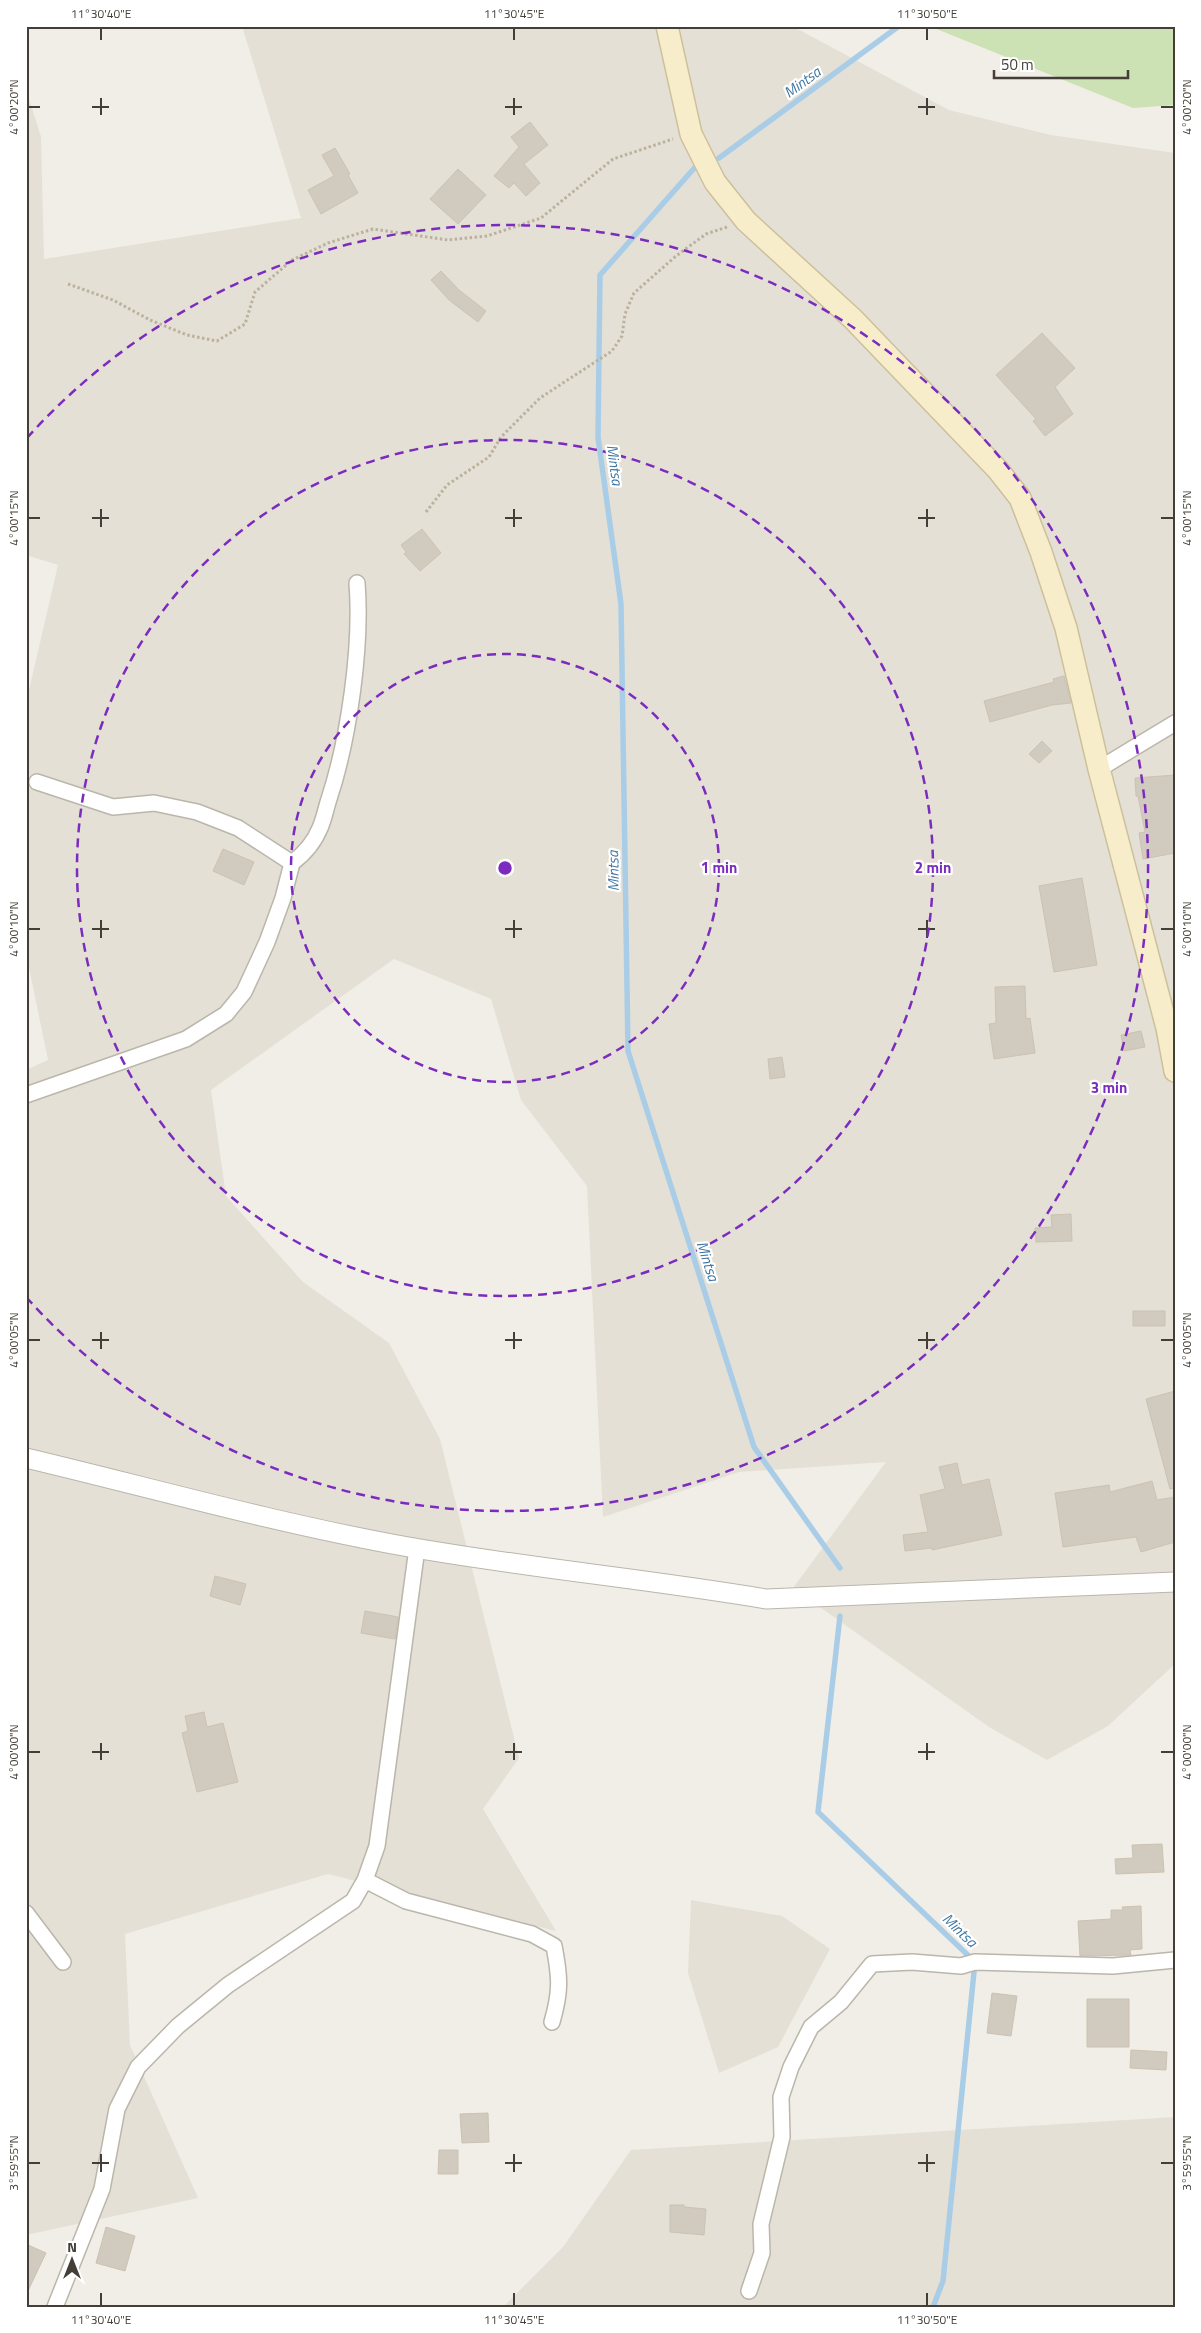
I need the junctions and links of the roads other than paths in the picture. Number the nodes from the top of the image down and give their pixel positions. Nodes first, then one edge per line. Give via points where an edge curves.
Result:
1 (667, 26) edge
2 (357, 583) dead end
3 (1175, 724) edge
4 (1099, 769) junction
5 (37, 782) dead end
6 (292, 863) junction
7 (1175, 1071) edge
8 (26, 1095) edge
9 (26, 1458) edge
10 (417, 1548) junction
11 (1175, 1582) edge
12 (365, 1880) junction
13 (26, 1913) edge
14 (1175, 1960) edge
15 (63, 1962) dead end
16 (552, 2022) dead end
17 (749, 2290) dead end
18 (55, 2307) edge

1 - 4 main road via 691,134 715,182 746,221 853,319 998,470 1020,498 1066,628
2 - 6 street via 359,612 350,702 338,770 320,828 306,852
3 - 4 street
4 - 7 main road via 1167,1028
5 - 6 street via 113,807 154,803 197,812 238,828
6 - 8 street via 268,942 244,992 226,1014 186,1039
9 - 10 street via 264,1518
10 - 11 street via 766,1599
10 - 12 street via 377,1846
12 - 16 street via 406,1901 532,1934 554,1946 560,1996
12 - 18 street via 353,1901 228,1985 178,2026 138,2067 117,2109 102,2189
13 - 15 street
14 - 17 street via 1112,1966 974,1962 961,1966 912,1962 872,1964 841,2002 811,2027 791,2067 781,2098 782,2137 761,2224 762,2253

